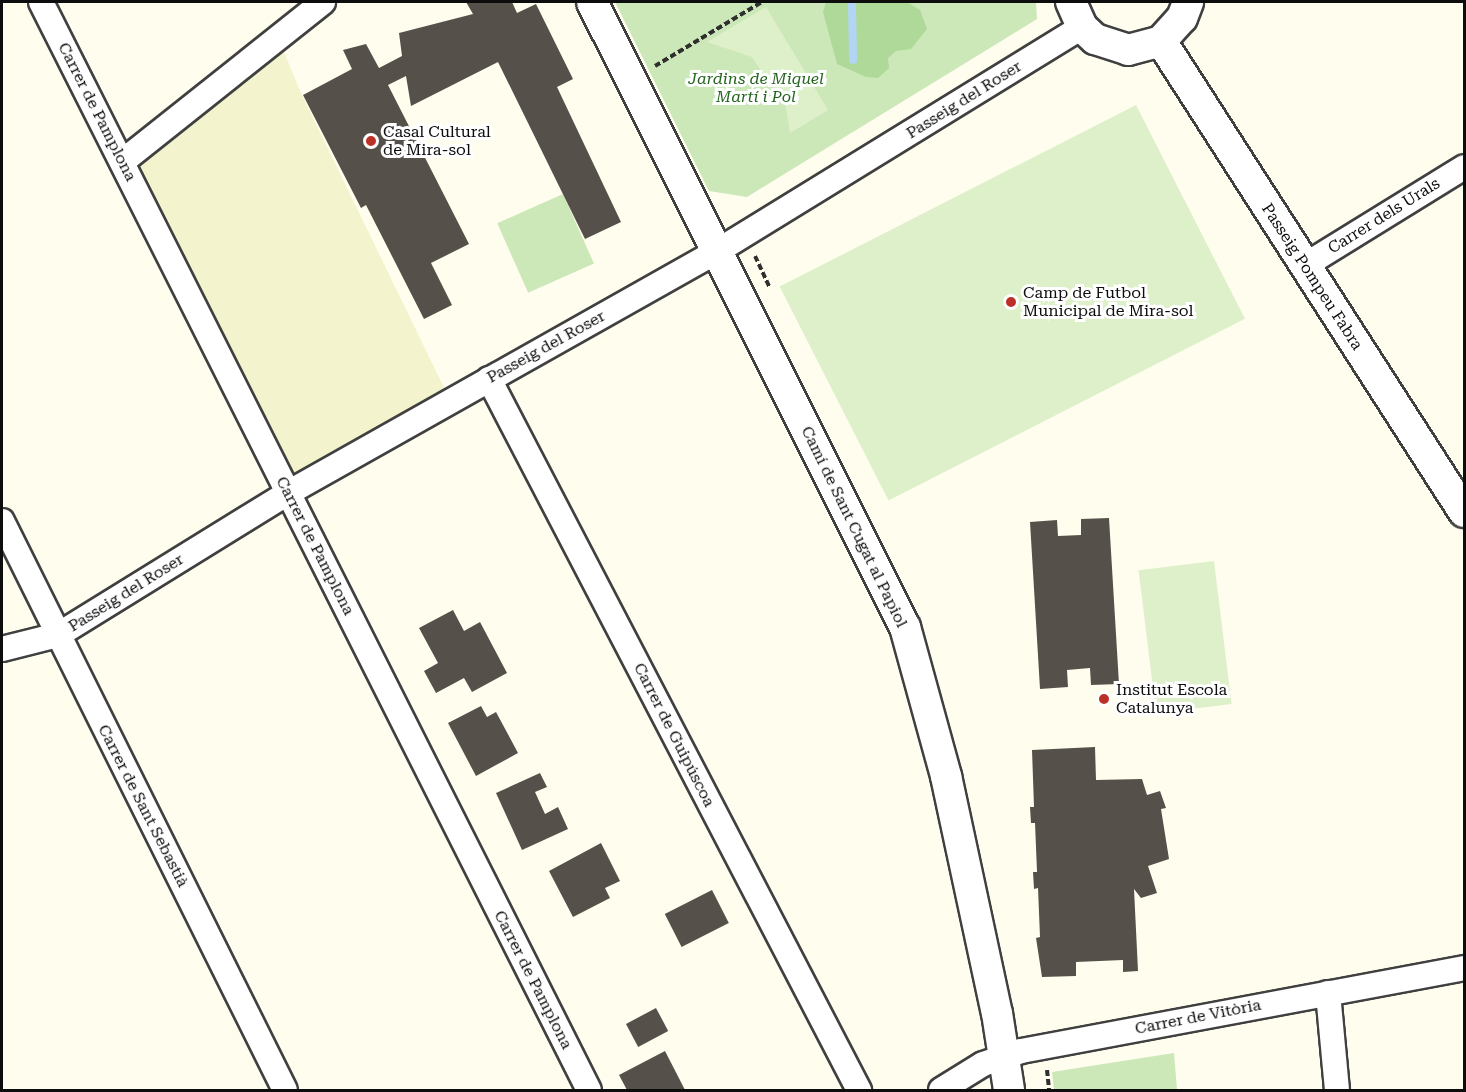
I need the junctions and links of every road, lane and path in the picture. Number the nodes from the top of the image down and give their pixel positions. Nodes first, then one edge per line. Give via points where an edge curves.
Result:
1 (41, 2) edge
2 (323, 2) edge
3 (592, 2) edge
4 (762, 2) edge
5 (1188, 2) edge
6 (1076, 14) edge
7 (1161, 41) junction
8 (631, 80) junction
9 (122, 162) junction
10 (1464, 167) edge
11 (745, 234) junction
12 (716, 252) junction
13 (1304, 266) junction
14 (774, 298) dead end
15 (489, 379) junction
16 (288, 493) junction
17 (1464, 512) edge
18 (2, 521) edge
19 (58, 635) junction
20 (2, 649) edge
21 (1464, 968) edge
22 (1328, 993) junction
23 (1013, 1053) junction
24 (285, 1090) edge
25 (589, 1090) edge
26 (859, 1090) edge
27 (941, 1090) edge
28 (966, 1090) edge
29 (971, 1090) edge
30 (1008, 1090) edge
31 (1049, 1090) edge
32 (1337, 1090) edge

1 - 9 street, Carrer de Pamplona
2 - 9 street
3 - 8 street, Camí de Sant Cugat al Papiol
4 - 8 path
5 - 7 street via 1182,18
6 - 7 street via 1095,39 1128,50
6 - 11 street, Passeig del Roser
7 - 13 street, Passeig Pompeu Fabra
8 - 12 street, Camí de Sant Cugat al Papiol
9 - 16 street, Carrer de Pamplona
10 - 13 street, Carrer dels Urals
11 - 12 street, Passeig del Roser
11 - 14 path
12 - 15 street, Passeig del Roser
12 - 23 street, Camí de Sant Cugat al Papiol via 905,627 946,776
13 - 17 street, Passeig Pompeu Fabra
15 - 16 street, Passeig del Roser
15 - 26 street, Carrer de Guipúscoa
16 - 19 street, Passeig del Roser
16 - 25 street, Carrer de Pamplona
18 - 19 street, Carrer de Sant Sebastià
19 - 20 street, Passeig del Roser
19 - 24 street, Carrer de Sant Sebastià
21 - 22 street, Carrer de Vitòria
22 - 23 street, Carrer de Vitòria
22 - 32 street
23 - 27 street, Carrer de Vitòria via 983,1064
23 - 30 street, Camí de Sant Cugat al Papiol
23 - 31 path via 1024,1069 1047,1065
28 - 29 street

